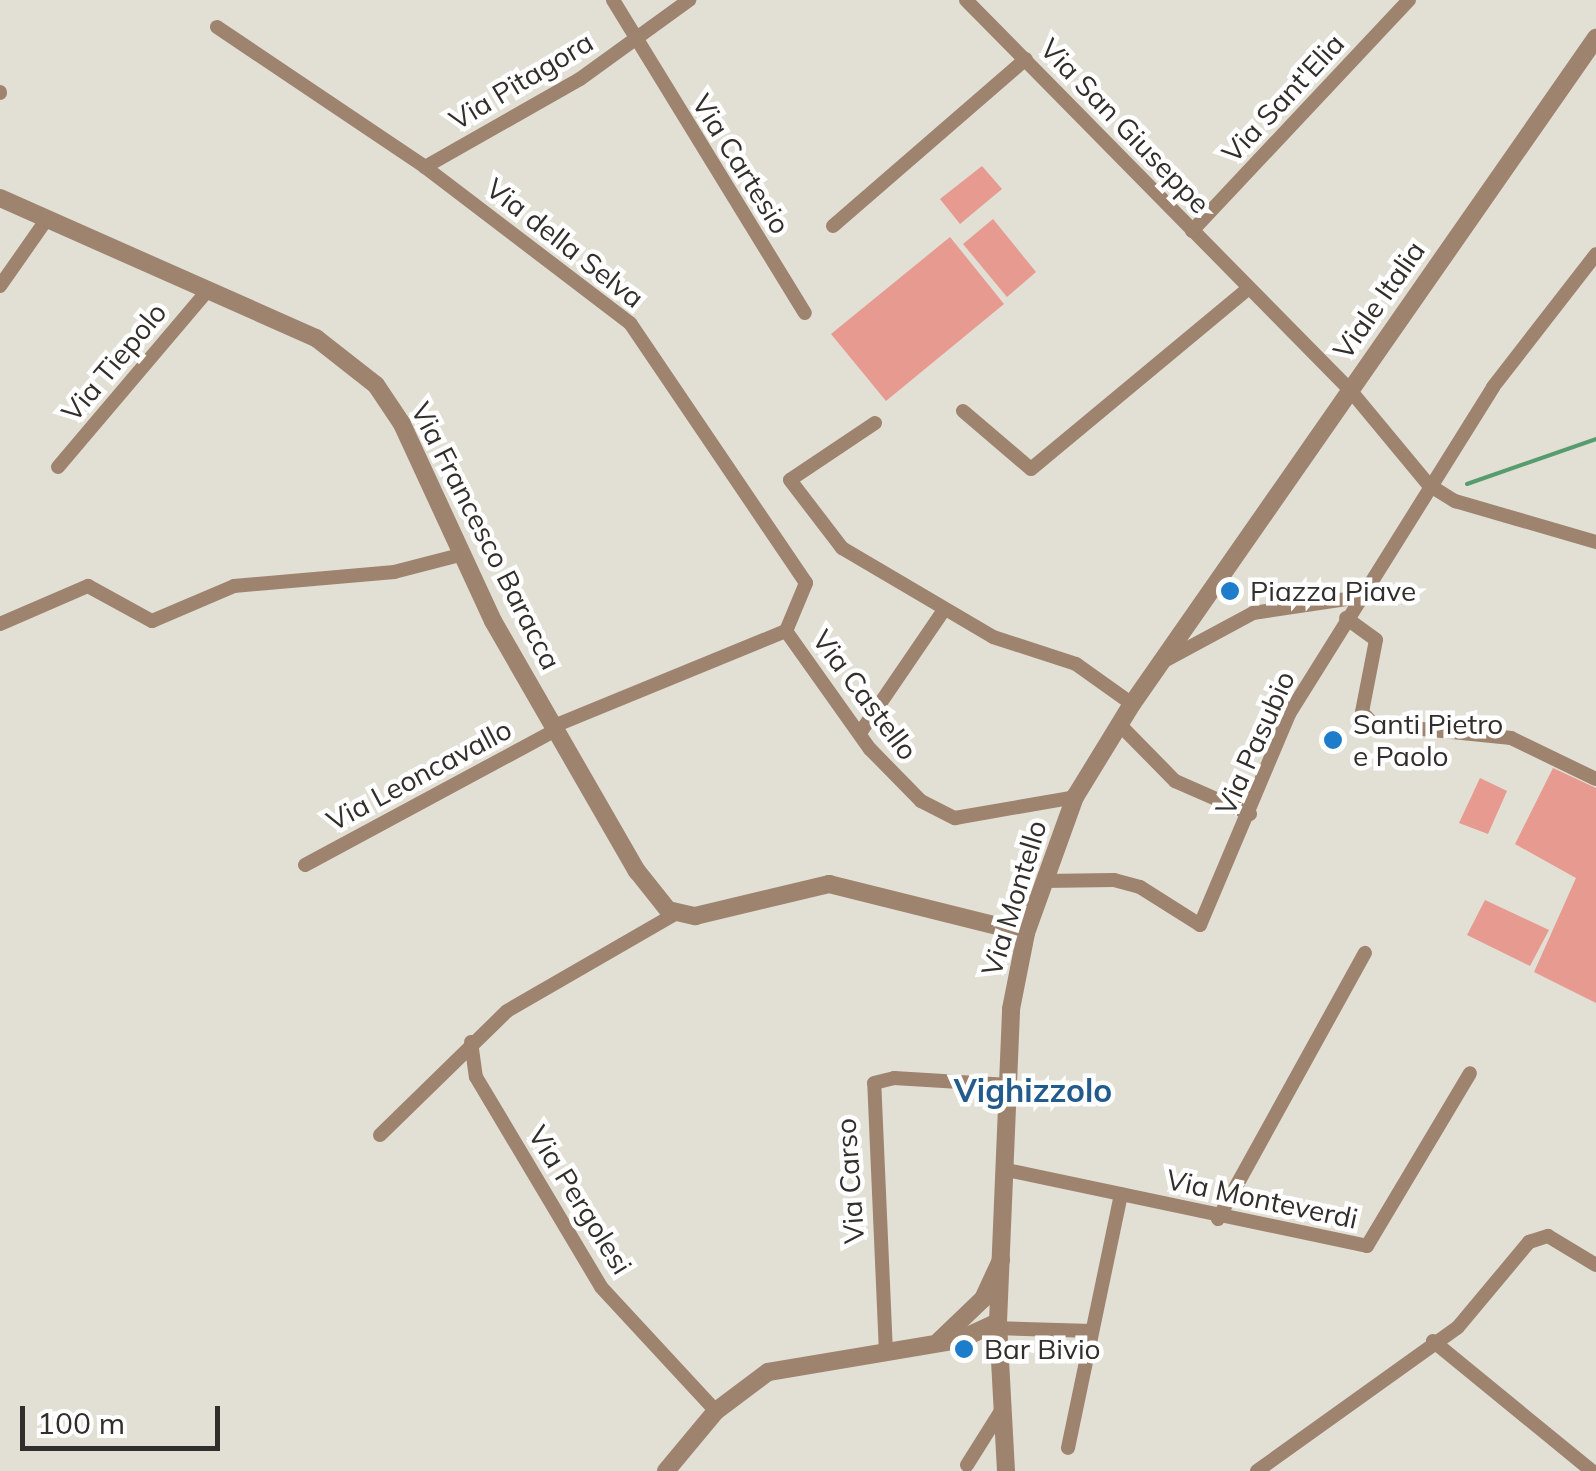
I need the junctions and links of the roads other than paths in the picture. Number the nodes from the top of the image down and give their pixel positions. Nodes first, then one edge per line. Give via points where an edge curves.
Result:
1 (612, 0) edge
2 (689, 0) edge
3 (966, 0) edge
4 (1409, 0) edge
5 (217, 27) dead end
6 (1596, 38) edge
7 (634, 41) junction
8 (1026, 59) junction
9 (425, 167) junction
10 (0, 198) edge
11 (47, 219) junction
12 (833, 226) dead end
13 (1192, 231) junction
14 (1596, 254) edge
15 (0, 286) edge
16 (1249, 288) junction
17 (208, 290) junction
18 (805, 313) dead end
19 (1350, 390) junction
20 (963, 411) dead end
21 (875, 423) dead end
22 (58, 466) dead end
23 (1430, 485) junction
24 (1596, 542) edge
25 (464, 554) junction
26 (1360, 597) junction
27 (944, 610) junction
28 (1346, 618) junction
29 (0, 624) edge
30 (786, 631) junction
31 (1160, 664) junction
32 (1132, 704) junction
33 (1119, 724) junction
34 (555, 728) junction
35 (860, 732) junction
36 (1596, 779) edge
37 (1075, 797) junction
38 (1250, 814) junction
39 (305, 864) dead end
40 (1044, 882) junction
41 (675, 914) junction
42 (1026, 933) junction
43 (1365, 953) dead end
44 (471, 1042) junction
45 (1470, 1073) dead end
46 (1009, 1085) junction
47 (380, 1134) dead end
48 (1008, 1170) junction
49 (1121, 1194) junction
50 (1218, 1219) junction
51 (1005, 1245) junction
52 (1596, 1265) edge
53 (975, 1309) junction
54 (997, 1328) junction
55 (1092, 1331) junction
56 (1433, 1341) junction
57 (934, 1345) junction
58 (886, 1352) junction
59 (716, 1411) junction
60 (1000, 1412) junction
61 (1068, 1448) dead end
62 (966, 1465) dead end
63 (666, 1471) edge
64 (1006, 1471) edge
65 (1258, 1471) edge
66 (1592, 1471) edge

1 - 7 street, Via Cartesio
2 - 7 street, Via Pitagora
3 - 8 street, Via San Giuseppe
4 - 13 street, Via Sant'Elia
5 - 9 street, Via della Selva
6 - 19 street, Viale Italia
7 - 9 street, Via Pitagora
7 - 18 street, Via Cartesio
8 - 12 street
8 - 13 street, Via San Giuseppe
9 - 30 street, Via della Selva via 630,323 806,584
10 - 11 street, Via Francesco Baracca
11 - 15 street
11 - 17 street, Via Francesco Baracca
13 - 16 street, Via San Giuseppe
14 - 23 street, Via Pasubio via 1560,292
16 - 19 street, Via San Giuseppe
16 - 20 street via 1031,469
17 - 22 street, Via Tiepolo
17 - 25 street, Via Francesco Baracca via 316,338 376,385 402,424
19 - 23 street, Via San Giuseppe
19 - 31 street, Viale Italia
21 - 27 street via 790,480 842,548
23 - 24 street via 1455,501
23 - 26 street, Via Pasubio
25 - 29 street via 394,572 234,586 152,621 88,586
25 - 34 street, Via Francesco Baracca
26 - 28 street, Via Pasubio
26 - 31 street via 1253,613
27 - 32 street via 993,637 1076,664
27 - 35 street
28 - 36 street via 1376,640 1362,712 1373,724 1511,738
28 - 38 street, Via Pasubio via 1289,714
30 - 34 street, Via Leoncavallo
30 - 35 street, Via Castello
31 - 32 street
32 - 33 street, Via Montello
33 - 37 street, Via Montello
33 - 38 street via 1174,781
34 - 39 street, Via Leoncavallo
34 - 41 street, Via Francesco Baracca via 637,871
35 - 37 street, Via Castello via 911,792 955,818
37 - 40 street, Via Montello
38 - 40 street, Via Pasubio via 1200,925 1140,887 1114,880
40 - 42 street, Via Montello
41 - 42 street via 695,916 829,884
41 - 44 street via 507,1011
42 - 46 street, Via Montello via 1012,1009
43 - 50 street
44 - 47 street
44 - 59 street, Via Pergolesi via 476,1077 602,1287
45 - 50 street, Via Monteverdi via 1367,1246
46 - 48 street, Via Montello
46 - 58 street, Via Carso via 894,1078 874,1083
48 - 49 street, Via Monteverdi
48 - 51 street, Via Montello
49 - 50 street, Via Monteverdi
49 - 55 street
51 - 53 street, Via Montello
51 - 54 street, Via Montello
52 - 56 street via 1548,1236 1529,1242 1458,1327
53 - 54 street via 992,1304
53 - 57 street, Via Montello
54 - 55 street
54 - 57 street
54 - 60 street, Via Montello
55 - 61 street
56 - 65 street
56 - 66 street
57 - 58 street
58 - 59 street via 768,1372
59 - 63 street
60 - 62 street
60 - 64 street, Via Montello

